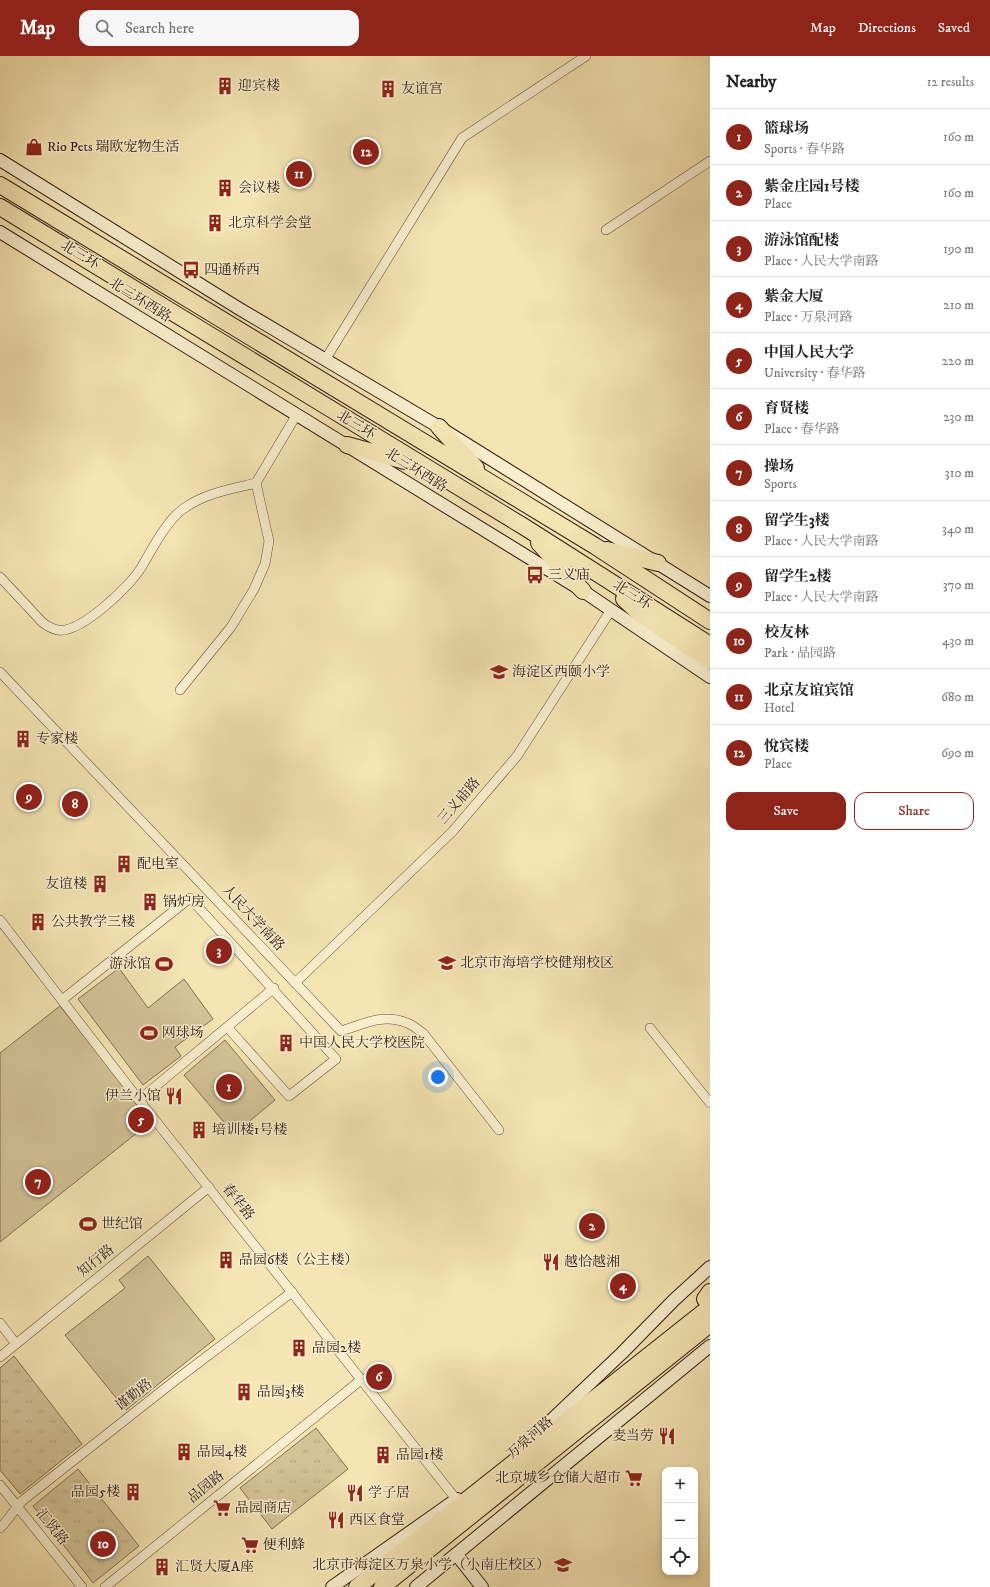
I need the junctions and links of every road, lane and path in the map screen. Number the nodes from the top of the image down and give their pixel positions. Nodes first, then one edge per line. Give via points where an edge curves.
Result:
1 (586, 56) edge
2 (0, 160) edge
3 (710, 161) edge
4 (0, 185) edge
5 (0, 207) edge
6 (606, 230) dead end
7 (0, 232) edge
8 (325, 360) junction
9 (297, 414) junction
10 (439, 427) junction
11 (347, 445) junction
12 (423, 466) junction
13 (488, 481) junction
14 (256, 483) junction
15 (526, 528) junction
16 (595, 546) junction
17 (658, 563) junction
18 (585, 565) junction
19 (0, 577) edge
20 (583, 591) junction
21 (710, 596) edge
22 (611, 610) junction
23 (710, 621) edge
24 (710, 645) edge
25 (710, 661) edge
26 (0, 672) edge
27 (710, 677) edge
28 (180, 690) dead end
29 (0, 920) edge
30 (295, 983) junction
31 (274, 988) junction
32 (62, 1000) junction
33 (228, 1028) junction
34 (650, 1028) dead end
35 (139, 1100) junction
36 (710, 1103) edge
37 (499, 1130) dead end
38 (209, 1187) junction
39 (710, 1267) edge
40 (292, 1292) junction
41 (709, 1298) edge
42 (0, 1323) edge
43 (710, 1324) edge
44 (710, 1332) edge
45 (16, 1344) junction
46 (710, 1346) edge
47 (0, 1356) edge
48 (665, 1361) junction
49 (362, 1379) junction
50 (0, 1485) edge
51 (456, 1499) junction
52 (18, 1507) junction
53 (0, 1528) edge
54 (456, 1554) junction
55 (82, 1587) edge
56 (105, 1587) edge
57 (332, 1587) edge
58 (357, 1587) edge
59 (382, 1587) edge
60 (416, 1587) edge
61 (482, 1587) edge

1 - 8 street via 462,138
2 - 8 street
3 - 6 street
4 - 13 highway, 北三环
5 - 12 highway, 北三环
7 - 9 street, 北三环西路
8 - 10 street
9 - 11 street, 北三环西路
9 - 14 street
10 - 13 highway
10 - 17 street
11 - 12 highway
11 - 20 street, 北三环西路
12 - 15 highway, 北三环
13 - 16 highway, 北三环
14 - 19 street via 215,492 182,509 125,586 96,614 76,627 60,631 50,628
14 - 28 street via 269,542 265,564 254,589 230,627
15 - 18 highway, 北三环
15 - 20 highway
16 - 17 highway
16 - 23 highway, 北三环
17 - 21 street
18 - 24 highway, 北三环
18 - 25 highway via 640,614
20 - 22 street, 北三环西路
22 - 27 street, 北三环西路
22 - 30 street, 三义庙路 via 517,756 452,832
26 - 30 street, 人民大学南路
29 - 32 street, 春华路
30 - 37 street, 人民大学南路 via 341,1031 379,1019 408,1023 423,1033
31 - 32 street via 190,898
31 - 33 street
31 - 33 street via 336,1059 289,1096
32 - 35 street, 春华路
33 - 35 street
34 - 36 street
35 - 38 street, 春华路
38 - 40 street, 春华路
38 - 45 street, 知行路
39 - 51 street, 万泉河路 via 531,1440
40 - 49 street, 春华路
40 - 52 street, 谨勤路 via 22,1501
41 - 58 highway, 万泉河路 via 650,1354
42 - 45 street
43 - 48 highway, 万泉河路
44 - 48 highway
45 - 47 street, 知行路
46 - 54 street
48 - 59 highway, 万泉河路
49 - 51 street, 春华路
49 - 56 street, 品园路
50 - 52 street, 汇贤路
51 - 57 street, 万泉河路
52 - 53 street, 谨勤路
52 - 55 street, 汇贤路
54 - 60 street
54 - 61 street

